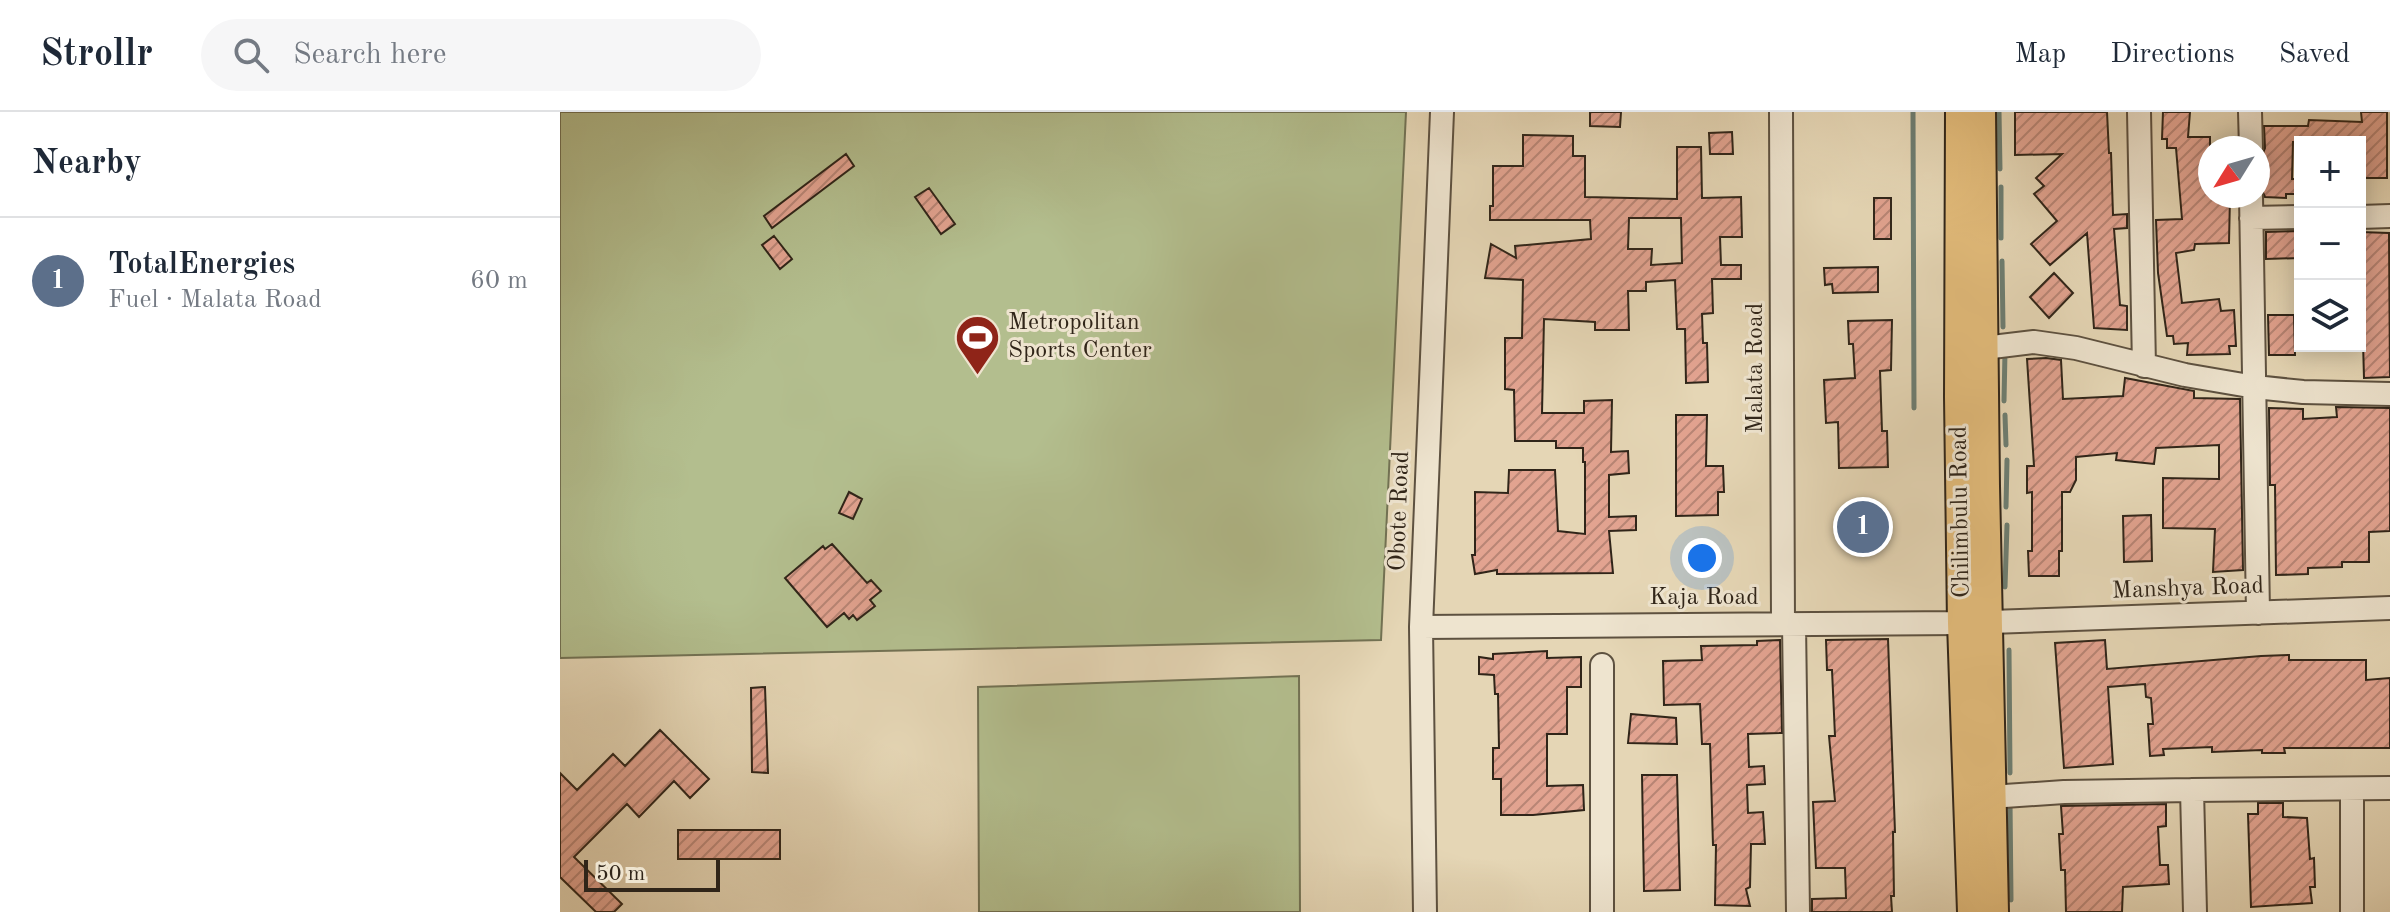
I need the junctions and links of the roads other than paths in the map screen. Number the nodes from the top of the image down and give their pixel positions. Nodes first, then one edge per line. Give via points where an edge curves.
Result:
1 (1442, 112) edge
2 (1781, 112) edge
3 (1960, 112) edge
4 (1981, 112) edge
5 (2139, 112) edge
6 (2250, 112) edge
7 (2251, 136) edge
8 (2251, 208) edge
9 (2256, 208) edge
10 (2294, 216) edge
11 (2390, 216) edge
12 (2366, 217) edge
13 (1984, 348) junction
14 (2144, 366) junction
15 (2255, 387) junction
16 (2390, 394) edge
17 (2390, 608) edge
18 (2258, 613) junction
19 (1975, 622) junction
20 (1788, 624) junction
21 (1421, 627) junction
22 (1602, 665) dead end
23 (2390, 788) edge
24 (2352, 789) junction
25 (2192, 790) junction
26 (1990, 797) junction
27 (1425, 912) edge
28 (1602, 912) edge
29 (1798, 912) edge
30 (1972, 912) edge
31 (1994, 912) edge
32 (2195, 912) edge
33 (2352, 912) edge

1 - 21 street, Obote Road
2 - 20 street, Malata Road
3 - 19 main road, Chilimbulu Road via 1959,397
4 - 13 main road, Chilimbulu Road
5 - 14 street
6 - 7 street
8 - 15 street
9 - 10 street
11 - 12 street
13 - 14 street via 2034,342
13 - 19 main road, Chilimbulu Road
14 - 15 street
15 - 16 street
15 - 18 street
17 - 18 street, Manshya Road
18 - 19 street, Manshya Road
19 - 20 street, Kaja Road
19 - 26 main road, Chilimbulu Road
19 - 30 main road, Chilimbulu Road
20 - 21 street, Kaja Road
20 - 29 street, Malata Road
21 - 27 street, Obote Road
22 - 28 street
23 - 24 street
24 - 25 street
24 - 33 street
25 - 26 street
25 - 32 street
26 - 31 main road, Chilimbulu Road

